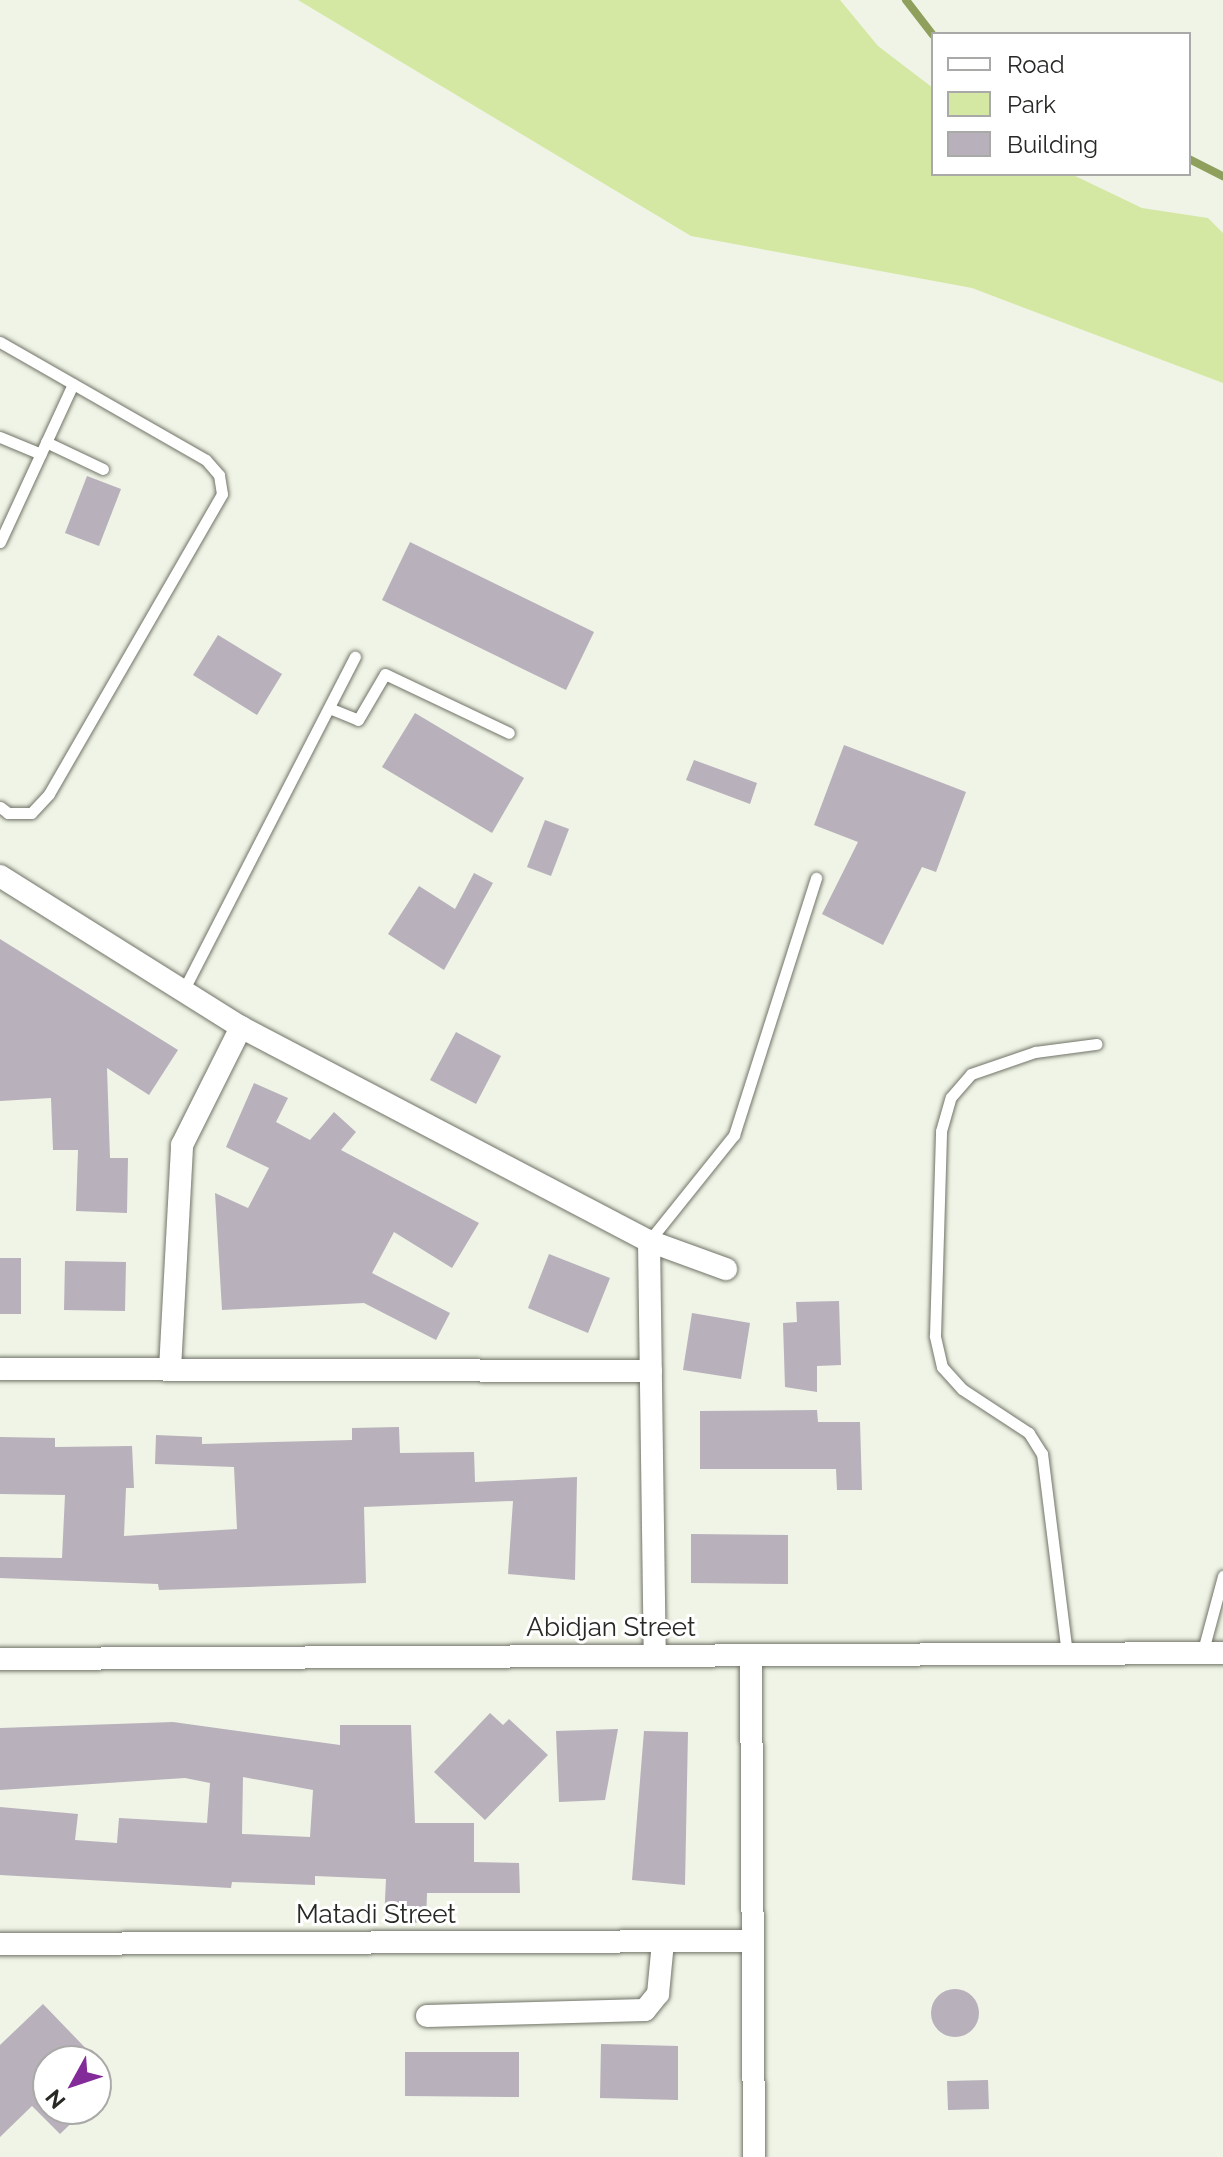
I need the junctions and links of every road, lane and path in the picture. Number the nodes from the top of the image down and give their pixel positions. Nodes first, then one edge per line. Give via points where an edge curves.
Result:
1 (0, 342) edge
2 (73, 384) junction
3 (0, 437) edge
4 (43, 448) junction
5 (103, 469) dead end
6 (0, 542) edge
7 (355, 657) dead end
8 (329, 708) junction
9 (509, 733) dead end
10 (0, 807) edge
11 (0, 876) edge
12 (816, 878) dead end
13 (183, 991) junction
14 (241, 1027) junction
15 (1096, 1044) dead end
16 (649, 1241) junction
17 (726, 1269) dead end
18 (0, 1369) edge
19 (170, 1369) junction
20 (651, 1371) junction
21 (1223, 1576) edge
22 (1067, 1654) junction
23 (1212, 1654) edge
24 (655, 1655) junction
25 (751, 1656) junction
26 (0, 1659) edge
27 (752, 1941) junction
28 (663, 1942) junction
29 (0, 1944) edge
30 (427, 2016) dead end
31 (754, 2157) edge

1 - 2 lane
2 - 4 lane
2 - 10 lane via 206,460 219,475 222,494 49,794 31,813 8,813
3 - 4 lane
4 - 5 lane
4 - 6 lane
7 - 8 lane
8 - 9 lane via 358,720 385,674
8 - 13 lane
11 - 13 street
12 - 16 lane via 734,1135
13 - 14 street
14 - 16 street
14 - 19 street via 182,1145
15 - 22 lane via 1035,1052 971,1074 951,1097 941,1131 935,1336 942,1367 962,1389 1029,1433 1042,1454
16 - 17 street
16 - 20 street
18 - 19 street
19 - 20 street
20 - 24 street
21 - 23 lane
22 - 23 street, Abidjan Street
22 - 25 street, Abidjan Street
24 - 25 street, Abidjan Street
24 - 26 street, Abidjan Street
25 - 27 street
27 - 28 street, Matadi Street
27 - 31 street
28 - 29 street, Matadi Street
28 - 30 street via 658,1994 645,2010

